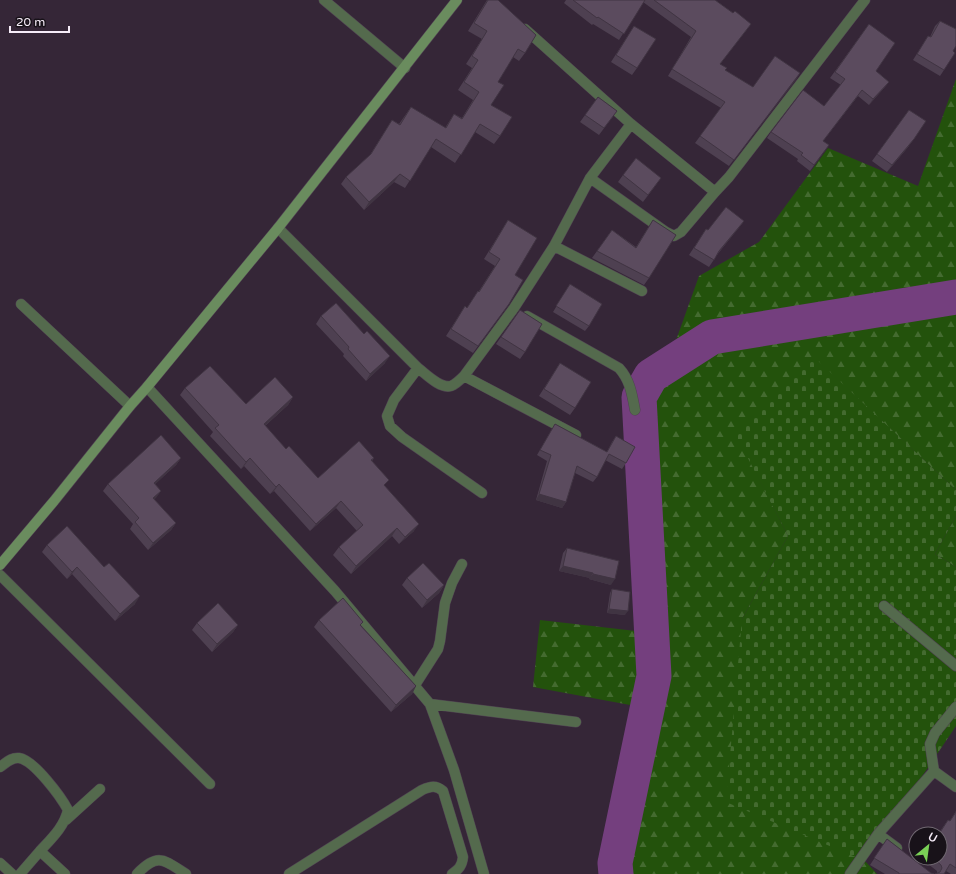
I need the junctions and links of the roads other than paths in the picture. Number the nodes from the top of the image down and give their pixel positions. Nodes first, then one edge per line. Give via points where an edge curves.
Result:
1 (324, 0) edge
2 (457, 0) edge
3 (865, 0) edge
4 (516, 21) edge
5 (405, 68) junction
6 (631, 124) junction
7 (590, 178) junction
8 (715, 192) junction
9 (278, 228) junction
10 (554, 246) junction
11 (642, 291) dead end
12 (21, 304) dead end
13 (514, 308) junction
14 (418, 368) junction
15 (464, 376) junction
16 (147, 387) junction
17 (130, 406) junction
18 (635, 410) dead end
19 (576, 435) edge
20 (482, 493) dead end
21 (462, 564) dead end
22 (0, 565) edge
23 (0, 575) edge
24 (884, 606) dead end
25 (956, 666) edge
26 (415, 685) junction
27 (430, 704) junction
28 (956, 706) edge
29 (576, 722) dead end
30 (0, 767) edge
31 (934, 771) junction
32 (210, 784) dead end
33 (956, 788) edge
34 (100, 789) dead end
35 (66, 820) junction
36 (878, 834) junction
37 (40, 851) junction
38 (907, 856) edge
39 (0, 863) edge
40 (12, 874) edge
41 (20, 874) edge
42 (65, 874) edge
43 (137, 874) edge
44 (186, 874) edge
45 (289, 874) edge
46 (452, 874) edge
47 (484, 874) edge
48 (850, 874) edge

1 - 5 street
2 - 5 street
3 - 8 street via 734,171
4 - 6 street
5 - 9 street
6 - 7 street
6 - 8 street
7 - 8 street via 674,236 681,232
7 - 10 street
9 - 14 street
9 - 16 street
10 - 11 street
10 - 13 street
12 - 17 street
13 - 15 street
13 - 18 street via 619,368 626,376
14 - 15 street via 442,386 455,385
14 - 20 street via 394,400 387,416 390,426
15 - 19 street
16 - 17 street
16 - 26 street via 335,591
17 - 22 street
21 - 26 street via 445,603 438,649
23 - 32 street
24 - 25 street
26 - 27 street
27 - 29 street
27 - 47 street via 454,770
28 - 31 street via 935,733 930,744
30 - 35 street via 10,759 19,758 30,762 61,798 68,810
31 - 33 street
31 - 36 street
34 - 35 street
35 - 37 street
36 - 38 street
36 - 48 street
37 - 41 street
37 - 42 street
39 - 40 street
43 - 44 street via 144,866 155,860 164,861
45 - 46 street via 422,790 434,786 443,791 464,857 459,869

